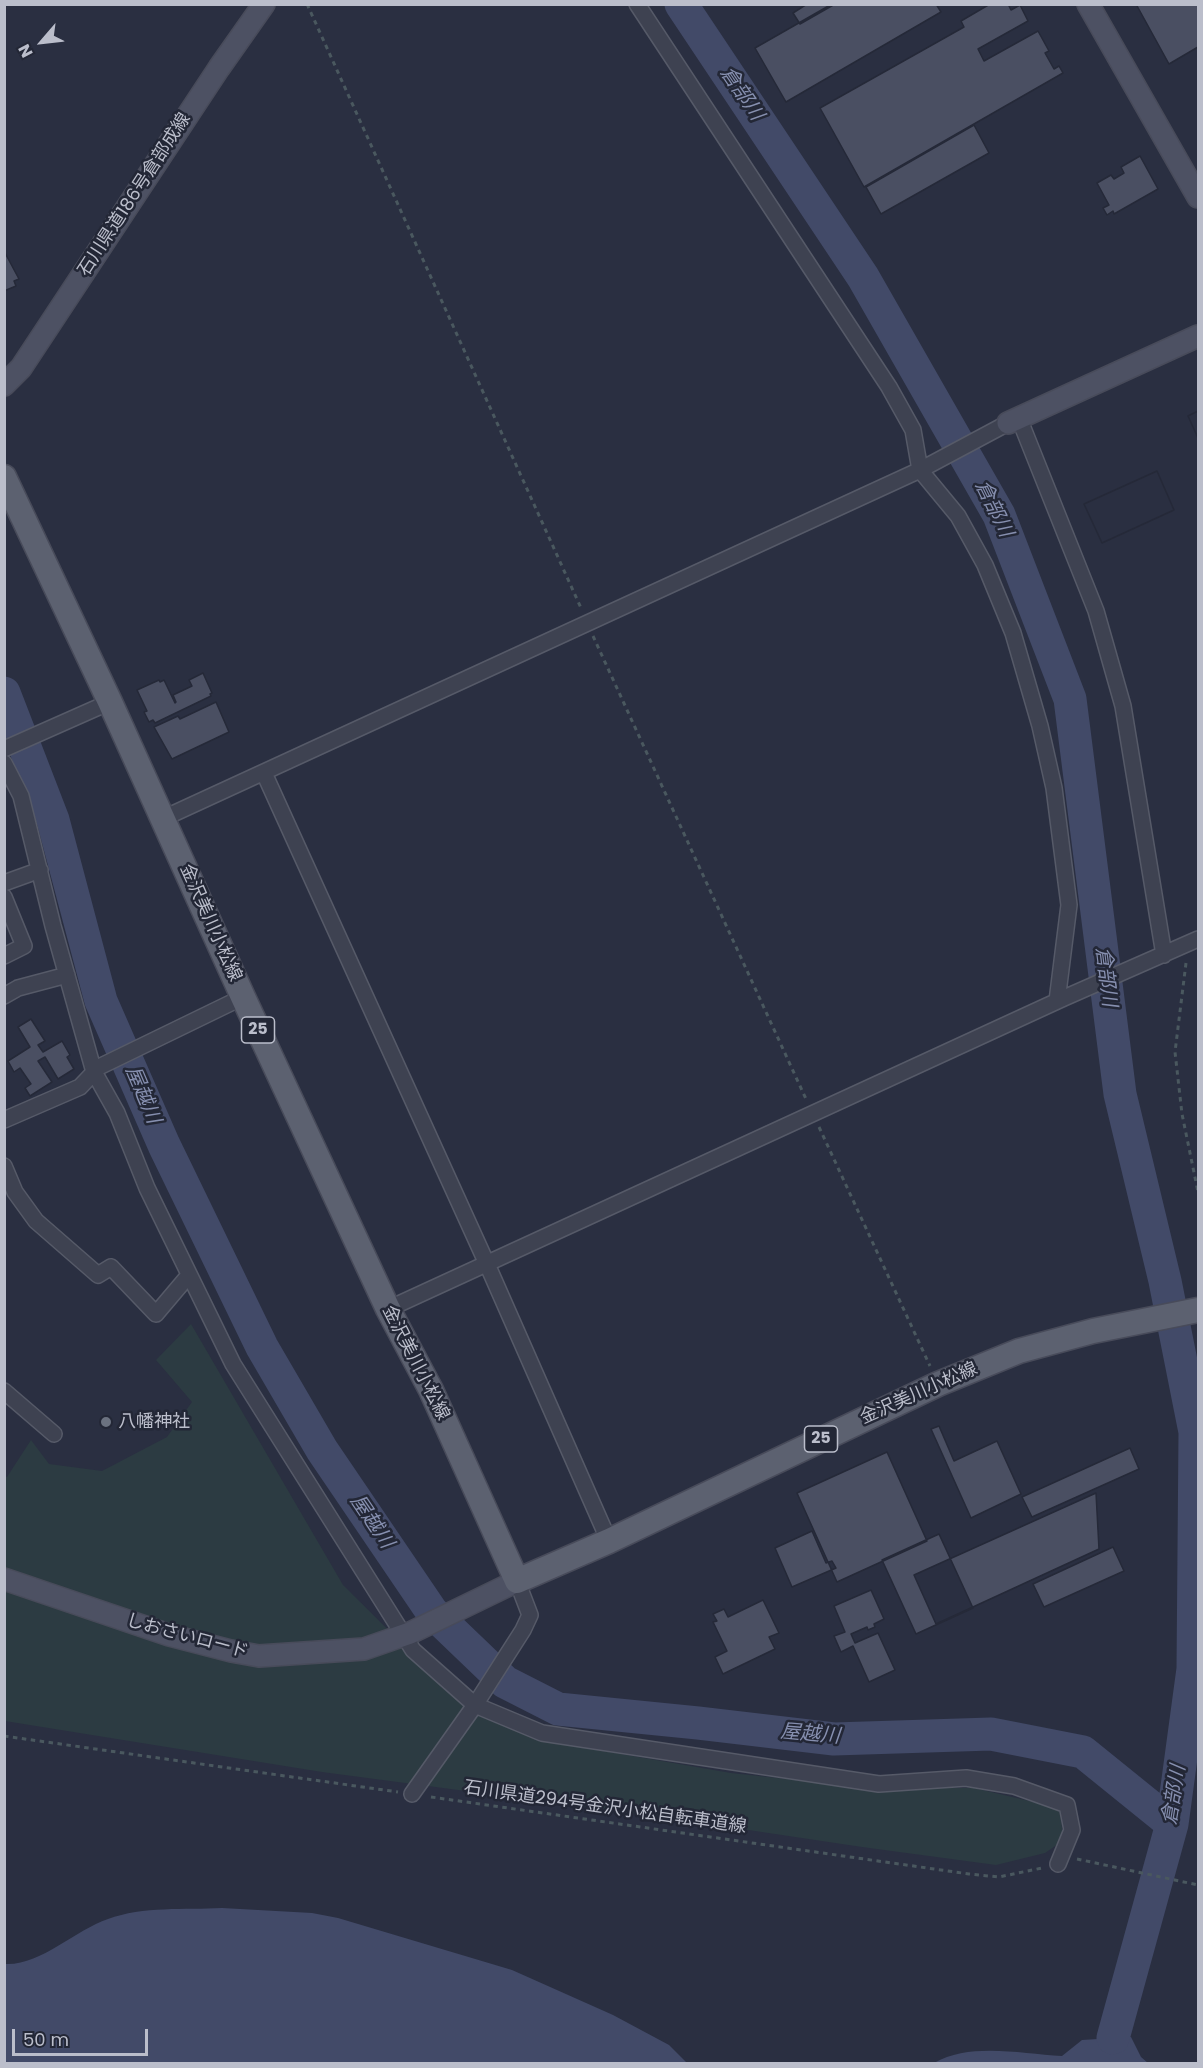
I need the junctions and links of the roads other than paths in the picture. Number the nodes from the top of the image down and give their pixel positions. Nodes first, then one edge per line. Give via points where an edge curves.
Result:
1 (264, 4) edge
2 (637, 4) edge
3 (1088, 4) edge
4 (1198, 197) edge
5 (1198, 336) edge
6 (4, 384) edge
7 (1014, 421) junction
8 (927, 467) junction
9 (4, 477) edge
10 (110, 702) junction
11 (5, 753) edge
12 (264, 773) junction
13 (164, 818) junction
14 (40, 870) junction
15 (4, 883) edge
16 (4, 897) edge
17 (1198, 939) edge
18 (1164, 955) junction
19 (4, 956) edge
20 (67, 975) junction
21 (4, 996) edge
22 (243, 997) junction
23 (1061, 999) junction
24 (96, 1069) junction
25 (4, 1120) edge
26 (4, 1166) edge
27 (488, 1264) junction
28 (189, 1275) junction
29 (388, 1310) junction
30 (1198, 1310) edge
31 (4, 1391) edge
32 (54, 1434) dead end
33 (609, 1540) junction
34 (4, 1579) edge
35 (517, 1581) junction
36 (406, 1634) junction
37 (478, 1701) junction
38 (412, 1794) road end
39 (1058, 1864) road end

1 - 6 street, 石川県道186号倉部成線 via 21,368
2 - 8 street via 889,387 914,429
3 - 4 street
5 - 7 street
7 - 8 street
7 - 18 street via 1096,611 1123,706
8 - 12 street
8 - 23 street via 985,565 1013,633 1040,726 1054,788 1069,905
9 - 10 main road, 金沢美川小松線 / 25
10 - 11 street
10 - 13 main road, 金沢美川小松線 / 25
11 - 14 street via 21,796
12 - 13 street
12 - 27 street
13 - 22 main road, 金沢美川小松線 / 25
14 - 15 street
14 - 20 street
16 - 19 street via 24,946
17 - 18 street
18 - 23 street
20 - 21 street via 18,988
20 - 24 street
22 - 24 street
22 - 29 main road, 金沢美川小松線 / 25
23 - 27 street
24 - 25 street via 80,1087
24 - 28 street
26 - 28 street via 15,1192 36,1221 98,1275 111,1267 156,1314
27 - 29 street
27 - 33 street
28 - 36 street via 233,1365
29 - 35 main road, 金沢美川小松線 / 25 via 431,1390
30 - 33 main road, 金沢美川小松線 / 25 via 1019,1351 938,1384
31 - 32 street
33 - 35 main road, 金沢美川小松線 / 25
34 - 36 street, しおさいロード via 169,1635 259,1656 364,1649
35 - 36 street, しおさいロード
35 - 37 street via 530,1615
36 - 37 street via 412,1650
37 - 38 street
37 - 39 street via 542,1733 879,1784 966,1778 1014,1786 1067,1804 1072,1830

